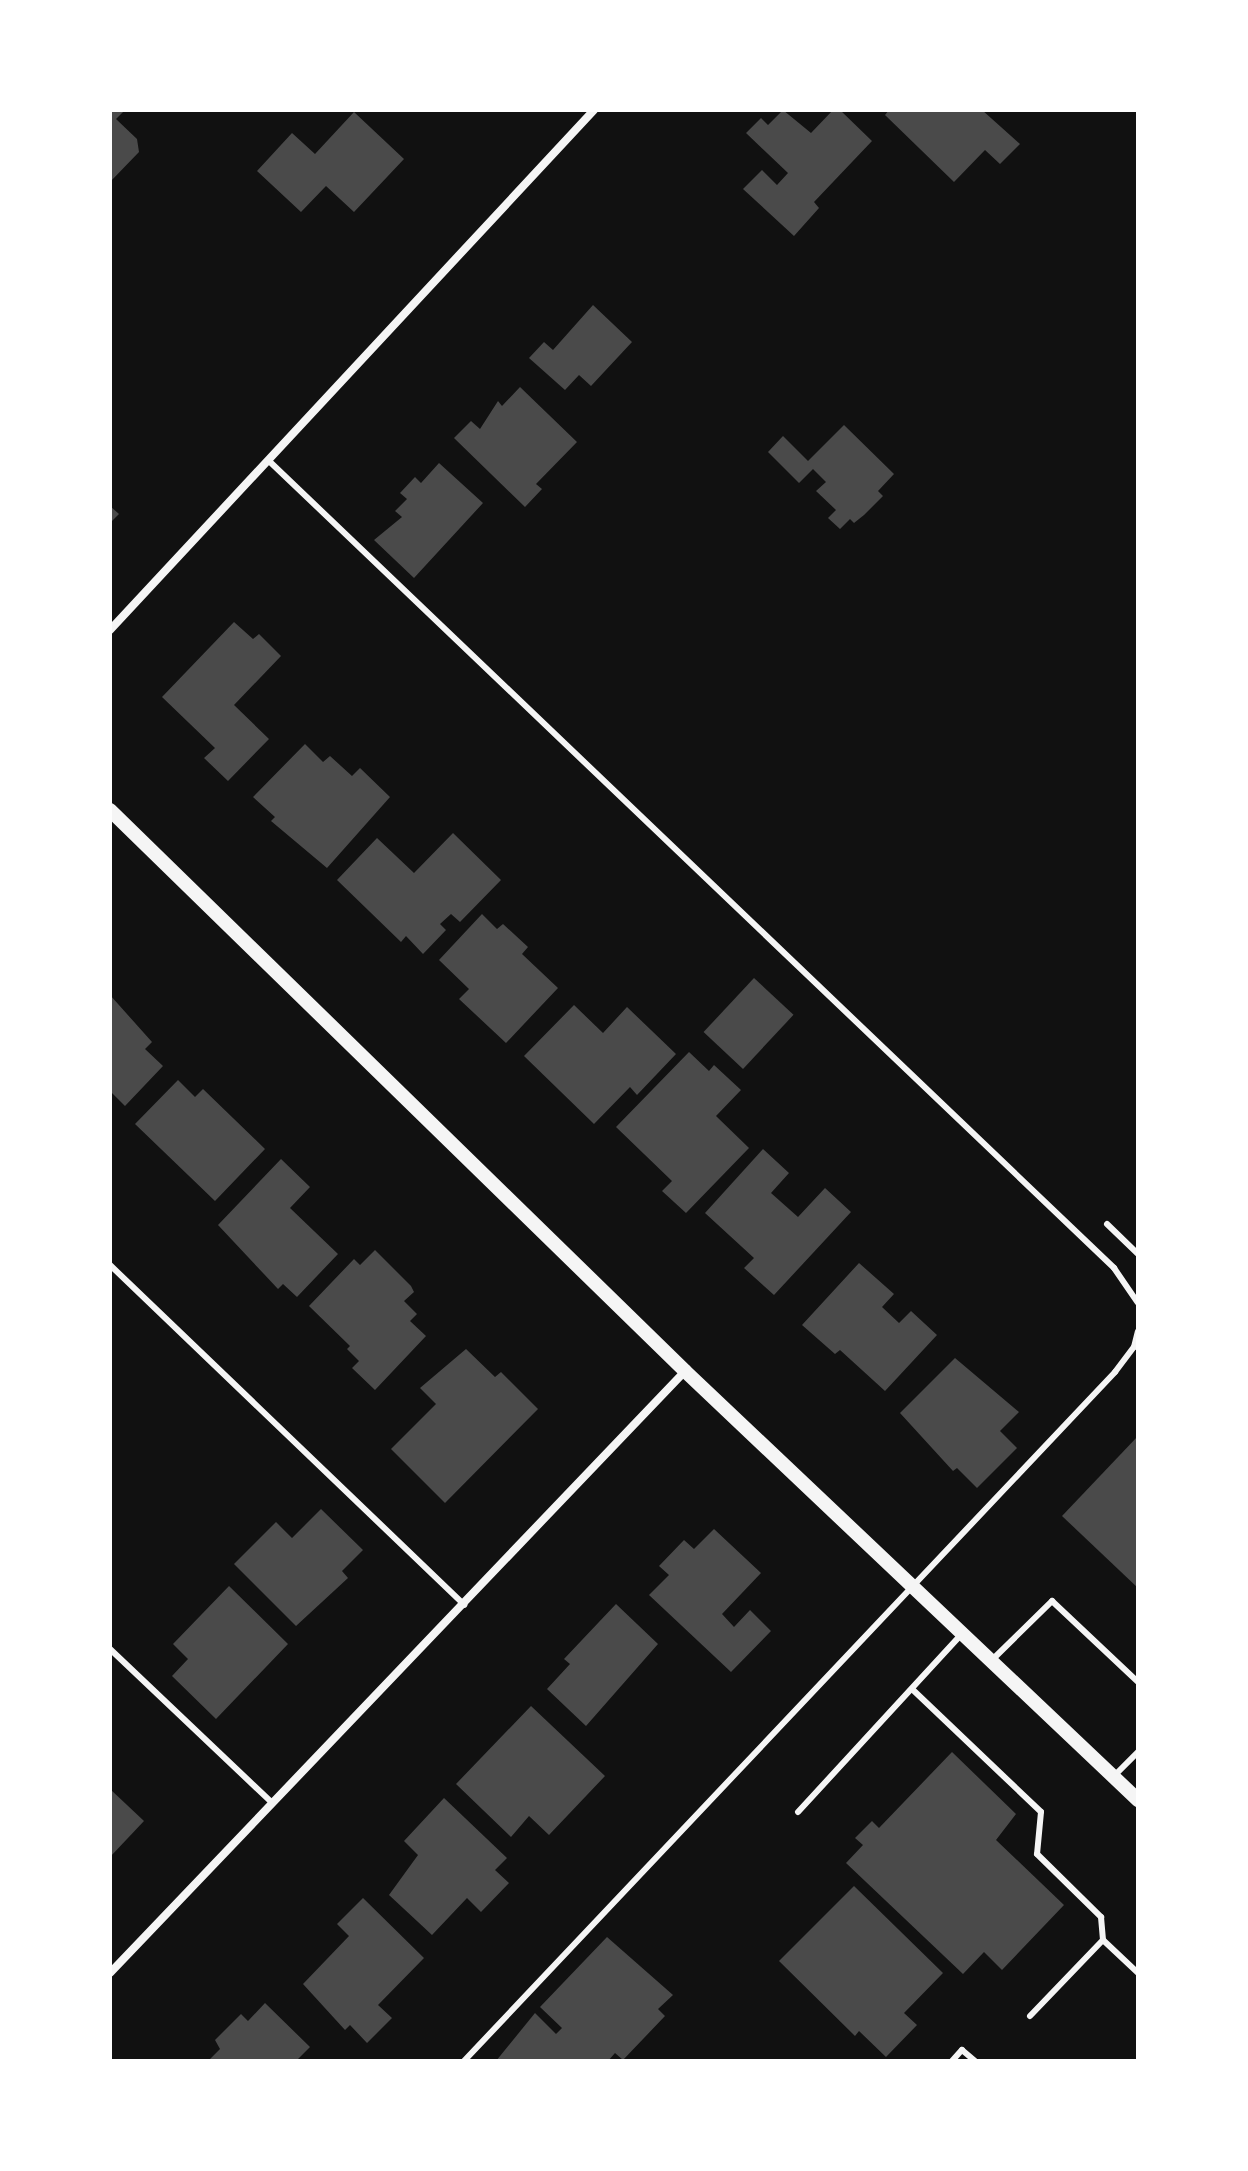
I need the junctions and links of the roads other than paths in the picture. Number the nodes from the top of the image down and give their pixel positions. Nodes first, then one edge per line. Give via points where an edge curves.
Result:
1 (594, 110) edge
2 (267, 459) junction
3 (110, 630) edge
4 (110, 810) edge
5 (1107, 1224) dead end
6 (1138, 1254) edge
7 (110, 1265) edge
8 (1138, 1303) edge
9 (1138, 1331) edge
10 (685, 1371) junction
11 (912, 1587) junction
12 (464, 1605) junction
13 (962, 1635) junction
14 (110, 1649) edge
15 (991, 1661) junction
16 (1138, 1682) edge
17 (912, 1689) junction
18 (1138, 1752) edge
19 (1113, 1777) junction
20 (1138, 1800) edge
21 (272, 1803) junction
22 (798, 1812) dead end
23 (1103, 1940) junction
24 (110, 1973) edge
25 (1138, 1973) edge
26 (1030, 2016) dead end
27 (464, 2061) edge
28 (952, 2061) edge
29 (975, 2061) edge

1 - 2 street
2 - 3 street
2 - 8 lane via 1114,1268
4 - 10 street
5 - 6 lane
7 - 12 lane
9 - 11 lane via 1134,1347 1115,1372
10 - 11 street
10 - 12 street
11 - 13 street
11 - 27 lane
12 - 21 street
13 - 15 street
13 - 17 lane
14 - 21 lane
15 - 16 lane via 1052,1601
15 - 19 street
17 - 22 lane
17 - 23 lane via 1041,1812 1037,1854 1101,1917
18 - 19 lane
19 - 20 street
21 - 24 street
23 - 25 lane
23 - 26 lane
28 - 29 lane via 962,2050

